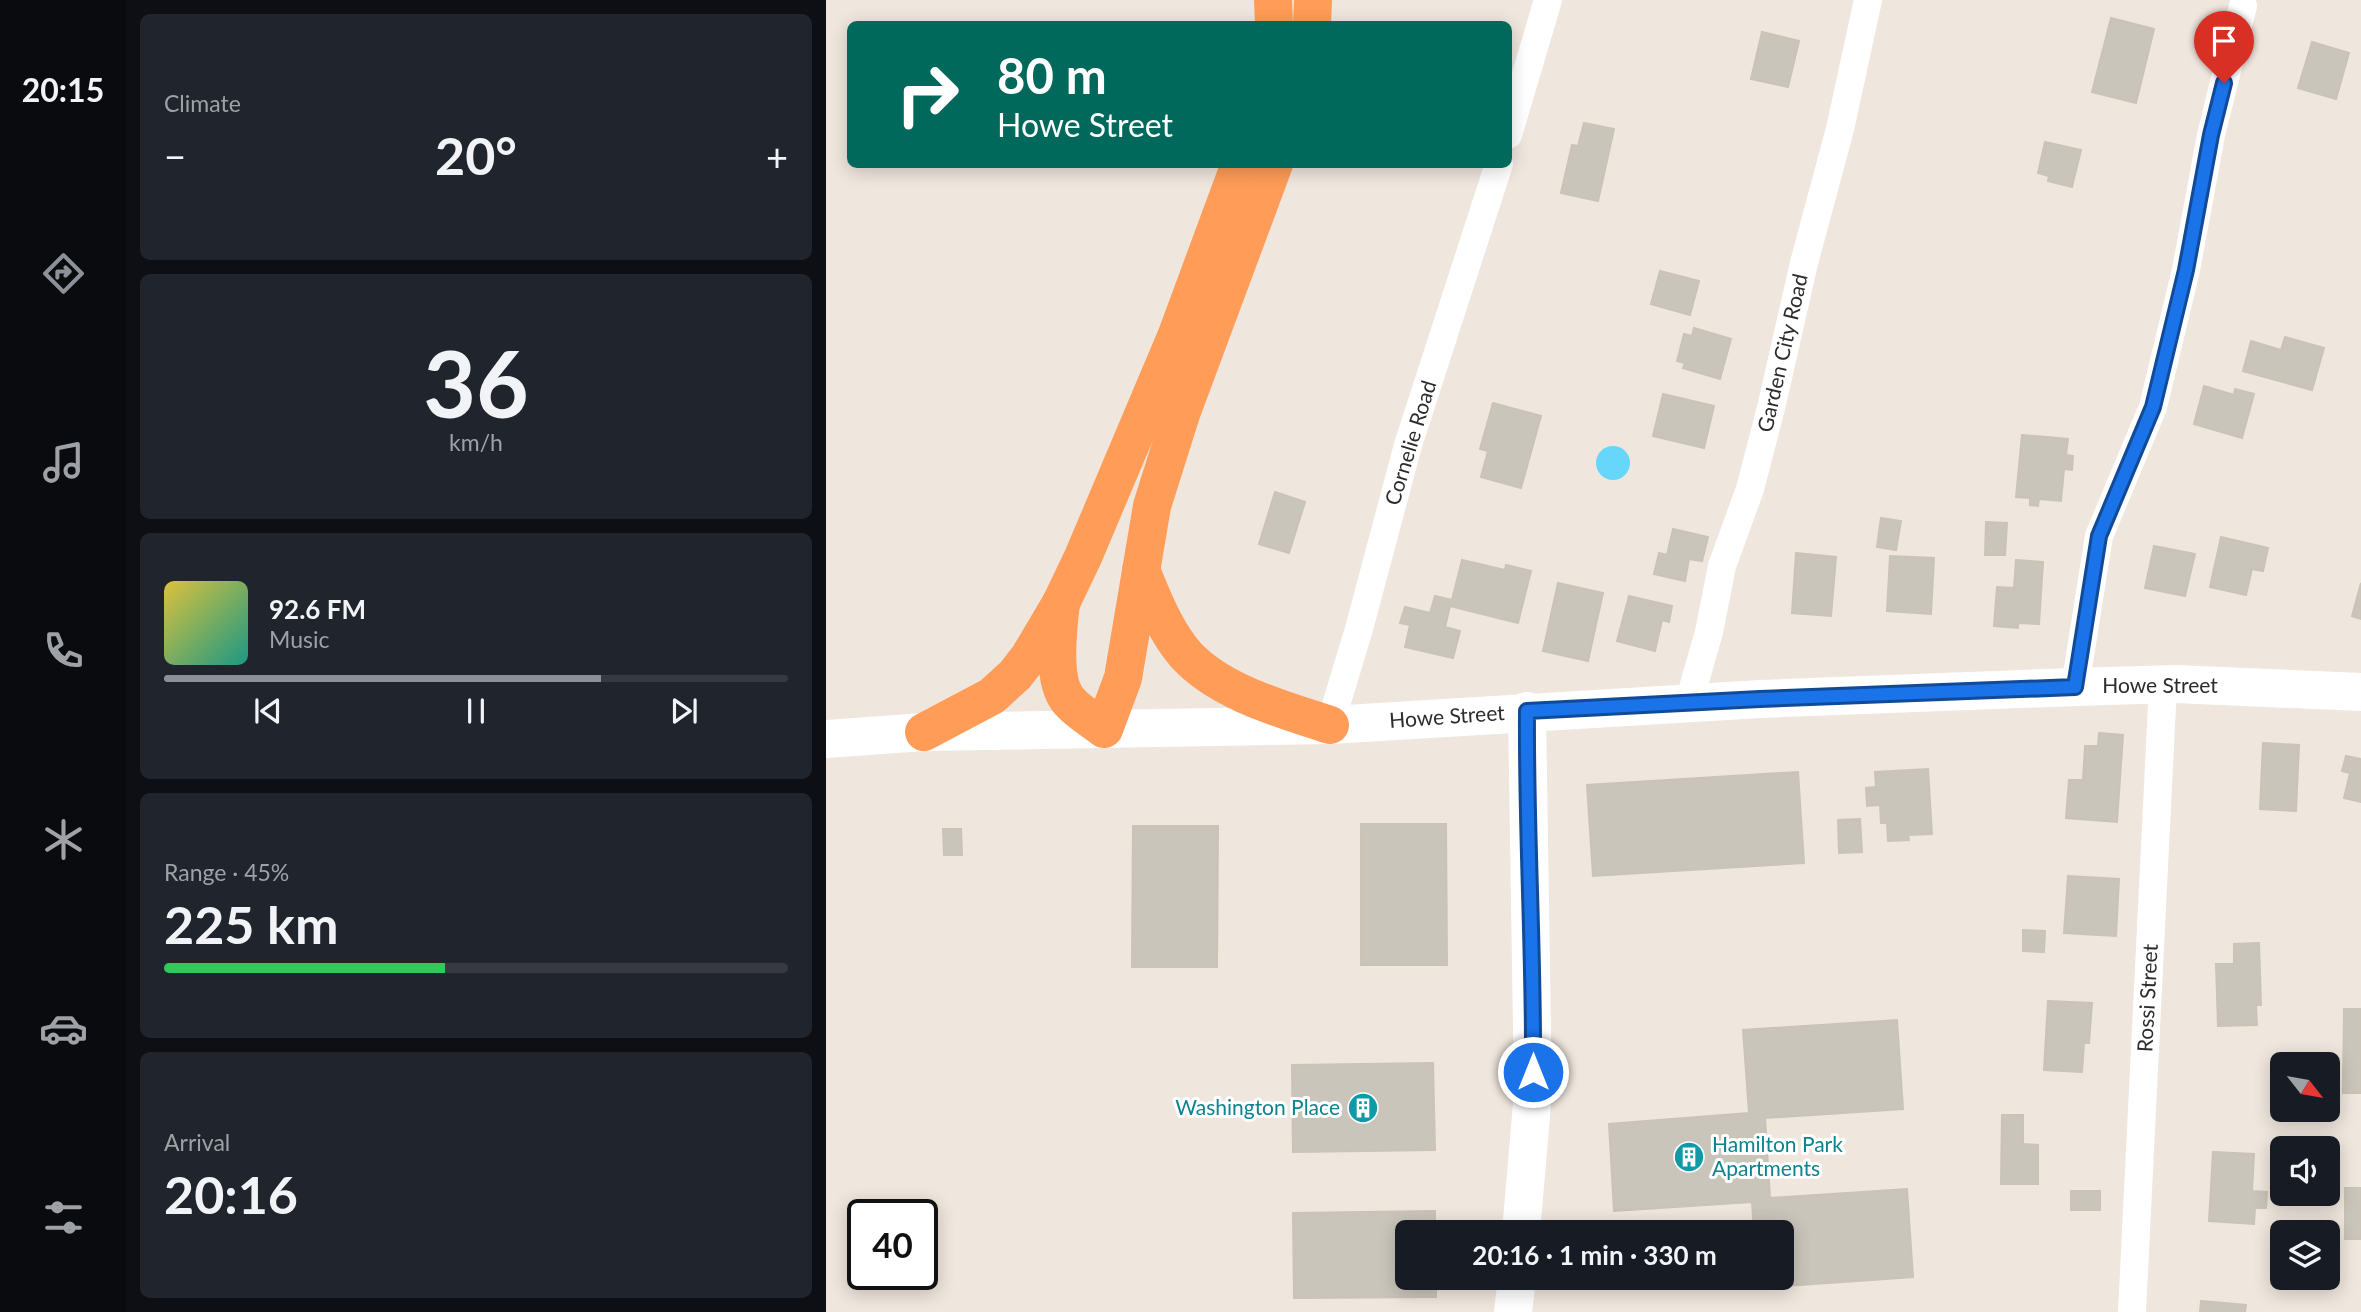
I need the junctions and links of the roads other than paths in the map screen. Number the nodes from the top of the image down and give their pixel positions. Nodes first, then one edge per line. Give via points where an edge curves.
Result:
1 (1273, 0) edge
2 (1313, 0) edge
3 (1548, 0) edge
4 (1868, 0) edge
5 (2243, 6) dead end
6 (1274, 21) edge
7 (1312, 21) edge
8 (1512, 122) edge
9 (1239, 168) edge
10 (1273, 168) edge
11 (1498, 168) edge
12 (1140, 570) junction
13 (1061, 603) junction
14 (2163, 685) junction
15 (2075, 687) junction
16 (2361, 692) edge
17 (1689, 702) junction
18 (1527, 711) junction
19 (1330, 725) junction
20 (1104, 729) junction
21 (924, 732) junction
22 (826, 739) edge
23 (1522, 1220) edge
24 (1516, 1290) edge
25 (1513, 1312) edge
26 (2132, 1312) edge

1 - 6 highway
2 - 7 highway
3 - 8 street
4 - 17 street, Garden City Road via 1771,408 1750,489 1722,565
5 - 15 street via 2153,407 2099,536
9 - 13 highway via 1176,337
10 - 12 highway via 1181,414 1152,506
11 - 19 street, Cornelie Road via 1408,445
12 - 19 highway via 1186,655 1216,678 1264,703
12 - 20 highway via 1123,678
13 - 20 highway via 1061,685 1068,701
13 - 21 highway via 1015,675 992,696
14 - 15 main road, Howe Street
14 - 16 main road, Howe Street
14 - 26 street, Rossi Street
15 - 17 main road, Howe Street
17 - 18 main road, Howe Street
18 - 19 main road, Howe Street
18 - 23 main road via 1533,1061
19 - 20 main road, Howe Street
20 - 21 main road, Howe Street
21 - 22 main road, Howe Street
24 - 25 main road

